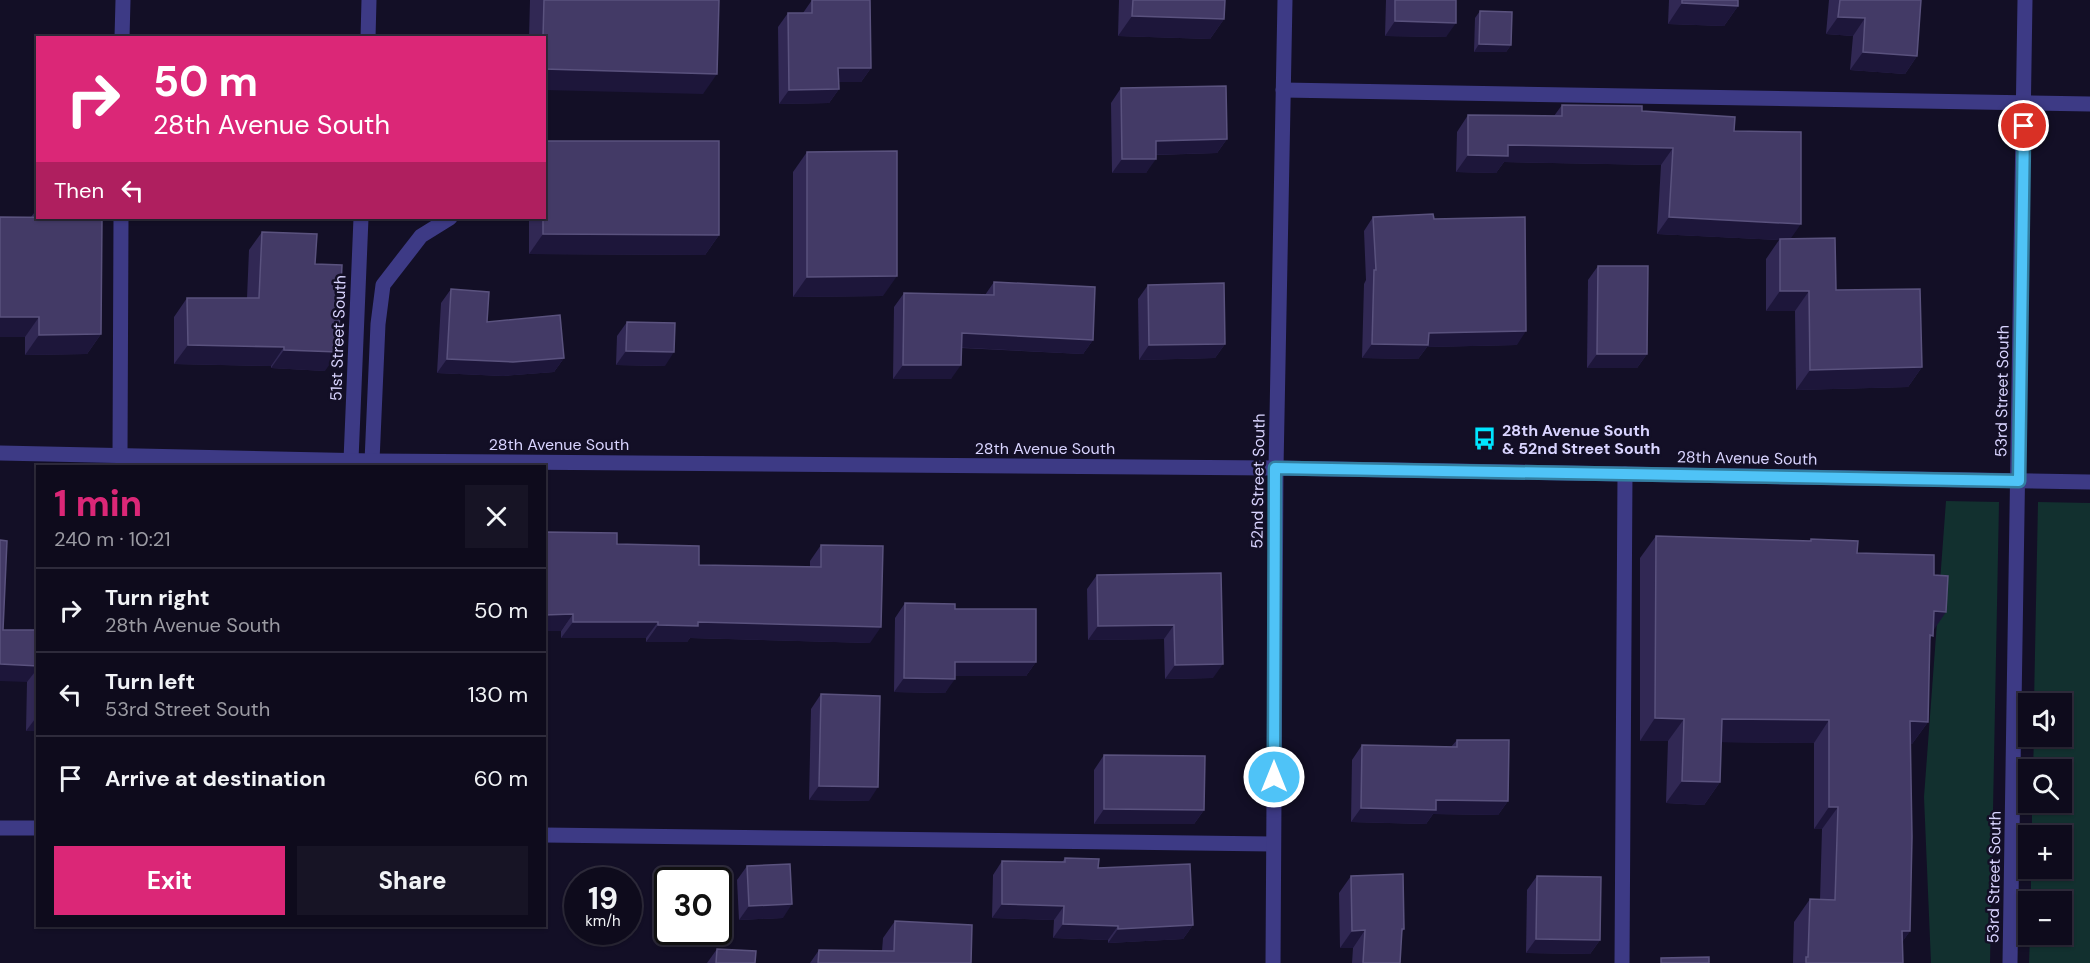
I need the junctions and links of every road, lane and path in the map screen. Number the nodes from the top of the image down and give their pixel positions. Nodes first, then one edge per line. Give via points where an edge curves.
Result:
1 (123, 0) edge
2 (369, 0) edge
3 (1285, 0) edge
4 (2025, 0) edge
5 (122, 36) edge
6 (368, 36) edge
7 (1283, 90) junction
8 (2024, 103) junction
9 (2090, 104) edge
10 (122, 219) edge
11 (361, 219) edge
12 (448, 219) edge
13 (0, 453) edge
14 (120, 456) junction
15 (351, 460) junction
16 (372, 461) junction
17 (1275, 468) junction
18 (1625, 474) junction
19 (2019, 481) junction
20 (2090, 482) edge
21 (0, 828) edge
22 (36, 828) edge
23 (546, 835) edge
24 (1274, 844) junction
25 (1273, 963) edge
26 (1622, 963) edge
27 (2010, 963) edge

1 - 5 street
2 - 6 street
3 - 7 street, 52nd Street South
4 - 8 street, 53rd Street South
7 - 8 street
7 - 17 street, 52nd Street South
8 - 9 street
8 - 19 street, 53rd Street South
10 - 14 street
11 - 15 street, 51st Street South
12 - 16 street via 421,236 383,285
13 - 14 street, 28th Avenue South
14 - 15 street, 28th Avenue South
15 - 16 street, 28th Avenue South
16 - 17 street, 28th Avenue South
17 - 18 street, 28th Avenue South
17 - 24 street, 52nd Street South
18 - 19 street, 28th Avenue South
18 - 26 street
19 - 20 street, 28th Avenue South
19 - 27 street, 53rd Street South
21 - 22 street
23 - 24 street
24 - 25 street, 52nd Street South

